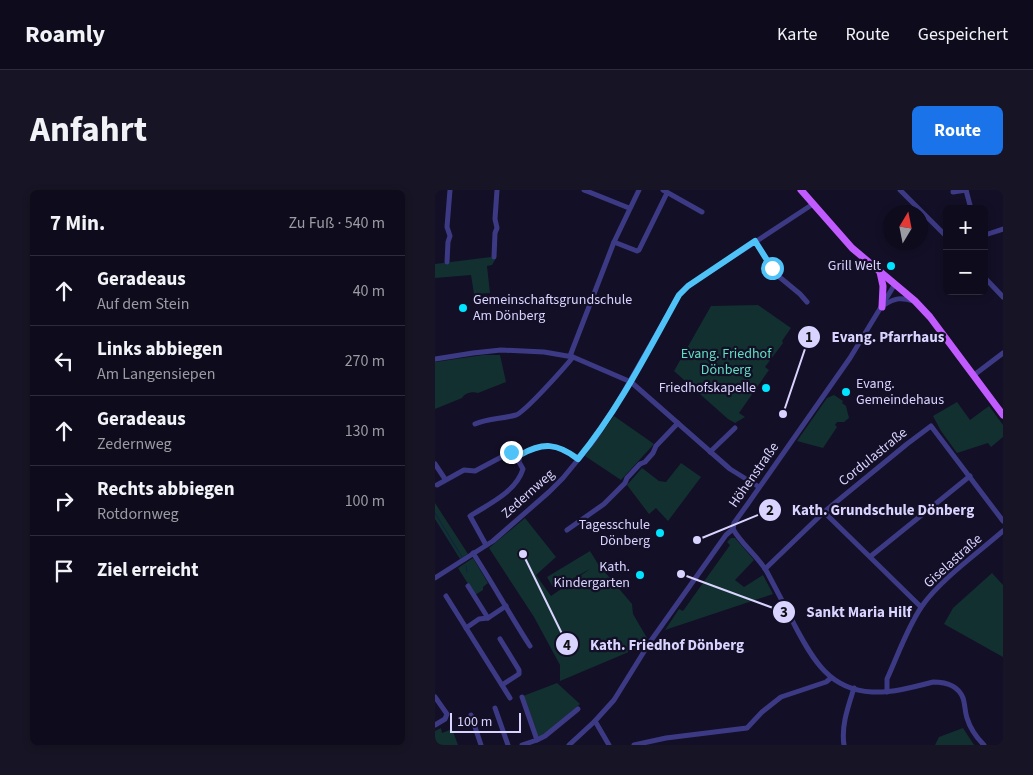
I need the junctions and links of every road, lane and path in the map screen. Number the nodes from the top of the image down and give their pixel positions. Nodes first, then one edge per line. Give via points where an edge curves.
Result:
1 (450, 190) edge
2 (497, 190) edge
3 (587, 190) edge
4 (639, 190) edge
5 (801, 190) edge
6 (900, 190) edge
7 (966, 190) edge
8 (665, 191) edge
9 (953, 192) dead end
10 (813, 204) junction
11 (970, 205) edge
12 (629, 208) junction
13 (702, 212) dead end
14 (1003, 229) edge
15 (943, 232) edge
16 (988, 234) edge
17 (755, 241) junction
18 (614, 242) junction
19 (494, 257) dead end
20 (447, 262) dead end
21 (880, 272) junction
22 (988, 281) edge
23 (895, 284) junction
24 (1003, 297) edge
25 (915, 301) junction
26 (807, 302) dead end
27 (882, 307) junction
28 (1003, 353) edge
29 (571, 357) junction
30 (435, 359) edge
31 (974, 375) junction
32 (631, 382) junction
33 (1003, 415) edge
34 (678, 422) junction
35 (475, 424) dead end
36 (735, 428) dead end
37 (710, 452) junction
38 (520, 455) junction
39 (578, 459) junction
40 (435, 464) edge
41 (970, 476) junction
42 (445, 479) junction
43 (437, 485) dead end
44 (759, 488) junction
45 (824, 512) junction
46 (1003, 520) edge
47 (733, 529) junction
48 (567, 530) dead end
49 (1003, 531) edge
50 (486, 545) junction
51 (473, 554) junction
52 (871, 556) junction
53 (765, 569) junction
54 (436, 577) edge
55 (467, 586) dead end
56 (445, 596) dead end
57 (507, 606) junction
58 (921, 607) junction
59 (489, 618) junction
60 (466, 628) junction
61 (500, 639) dead end
62 (530, 646) dead end
63 (833, 679) junction
64 (502, 686) junction
65 (854, 688) junction
66 (887, 692) junction
67 (435, 697) edge
68 (522, 697) dead end
69 (510, 698) dead end
70 (495, 708) dead end
71 (578, 709) dead end
72 (471, 715) dead end
73 (595, 721) junction
74 (435, 725) edge
75 (537, 740) junction
76 (481, 745) edge
77 (508, 745) edge
78 (523, 745) edge
79 (569, 745) edge
80 (609, 745) edge
81 (634, 745) edge
82 (844, 745) edge
83 (984, 745) edge

1 - 20 street
2 - 19 street
3 - 12 street
4 - 12 street
5 - 10 main road
6 - 15 street
7 - 9 street
7 - 11 street
8 - 13 street
8 - 18 street via 639,250
10 - 17 street, Zedernweg
10 - 21 main road via 851,248
12 - 18 street
14 - 16 street
17 - 26 street via 777,275
17 - 32 street, Zedernweg via 679,295
18 - 29 street
21 - 23 main road
21 - 27 main road
22 - 24 street
23 - 25 main road
23 - 27 street, Höhenstraße
25 - 27 street via 902,297
25 - 31 main road
27 - 44 street, Höhenstraße
28 - 31 street
29 - 30 street via 501,350
29 - 32 street
29 - 35 street via 519,414 484,419
31 - 33 main road
32 - 34 street
32 - 39 street, Zedernweg via 595,439
34 - 37 street
34 - 48 street via 604,504
36 - 37 street
37 - 44 street
38 - 39 street via 536,447 553,446
38 - 42 street via 511,452 475,471 464,470
38 - 50 street via 523,469 520,479 503,495 470,516
39 - 50 street, Zedernweg via 549,492
40 - 42 street
41 - 45 street, Cordulastraße via 931,426
41 - 46 street
41 - 52 street
42 - 43 street
44 - 47 street, Höhenstraße
45 - 52 street
45 - 53 street, Cordulastraße
47 - 53 street
47 - 73 street, Höhenstraße via 645,650 614,700
49 - 58 street, Giselastraße via 957,570
50 - 51 street, Zedernweg
51 - 54 street, Zedernweg
51 - 57 street
52 - 58 street
53 - 63 street via 811,656
55 - 59 street
56 - 60 street
57 - 59 street
57 - 62 street
58 - 66 street, Giselastraße via 887,678
59 - 60 street via 479,619
60 - 64 street
61 - 64 street via 519,670 519,674
63 - 65 street
63 - 81 street via 781,697 747,728
64 - 69 street
65 - 66 street
65 - 82 street via 845,721
66 - 83 street via 933,682 951,685 963,697 971,728
67 - 74 street via 447,714
68 - 75 street
70 - 77 street
71 - 75 street
72 - 76 street
73 - 79 street, Höhenstraße
73 - 80 street
75 - 78 street

